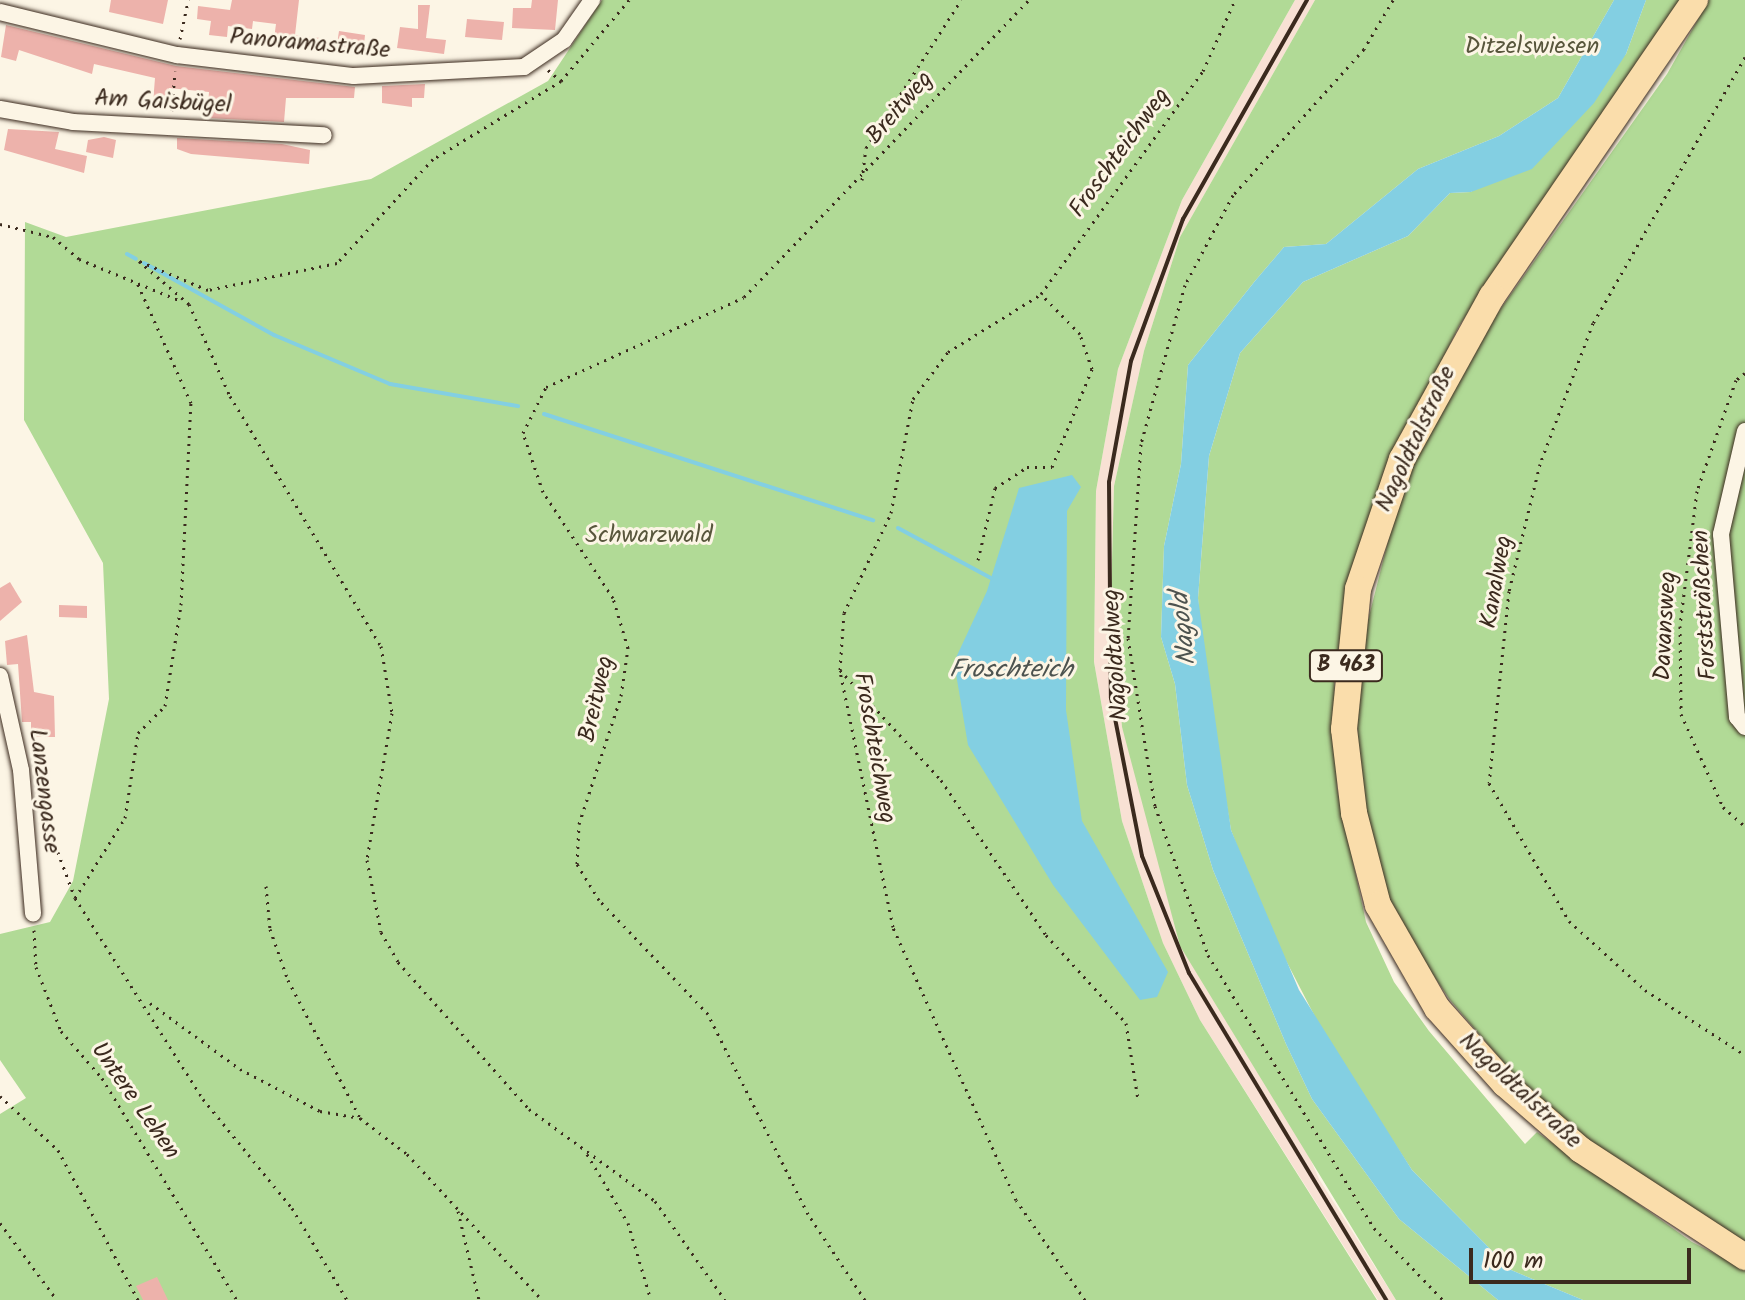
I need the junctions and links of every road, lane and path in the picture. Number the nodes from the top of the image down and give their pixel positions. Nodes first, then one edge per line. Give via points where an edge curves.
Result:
1 (592, 0) edge
2 (629, 0) edge
3 (961, 0) edge
4 (1029, 0) edge
5 (1235, 0) edge
6 (1393, 0) edge
7 (1695, 0) edge
8 (0, 12) edge
9 (1745, 57) edge
10 (544, 59) junction
11 (561, 81) junction
12 (0, 109) edge
13 (324, 135) dead end
14 (862, 180) junction
15 (0, 224) edge
16 (137, 282) junction
17 (1041, 294) junction
18 (189, 304) junction
19 (1745, 373) edge
20 (1745, 431) edge
21 (978, 560) dead end
22 (840, 670) junction
23 (0, 676) edge
24 (1745, 727) edge
25 (38, 799) dead end
26 (1745, 826) edge
27 (266, 886) dead end
28 (75, 898) junction
29 (33, 914) joint
30 (147, 1000) junction
31 (1745, 1055) edge
32 (0, 1096) edge
33 (1138, 1100) dead end
34 (360, 1118) junction
35 (586, 1151) junction
36 (457, 1207) junction
37 (0, 1223) edge
38 (1745, 1257) edge
39 (57, 1300) edge
40 (138, 1300) edge
41 (237, 1300) edge
42 (347, 1300) edge
43 (479, 1300) edge
44 (542, 1300) edge
45 (651, 1300) edge
46 (725, 1300) edge
47 (865, 1300) edge
48 (1085, 1300) edge
49 (1443, 1300) edge

1 - 10 street
2 - 11 path
3 - 14 path via 866,148
4 - 14 path, Breitweg via 934,94
5 - 17 path, Froschteichweg via 1203,71
6 - 49 path, Nagoldtalweg via 1364,49 1233,195 1185,285 1141,444 1128,638 1155,806 1208,955 1374,1228
7 - 38 main road, Nagoldtalstraße / B 463 via 1492,296 1402,459 1358,589 1344,729 1354,813 1378,905 1437,1008 1505,1084 1581,1150
8 - 10 street, Panoramastraße via 177,55 354,76 492,72
9 - 31 path, Kanalweg via 1593,323 1540,464 1509,591 1489,783 1569,921 1645,990
10 - 11 path via 550,75
11 - 18 path via 433,159 337,263 208,290 139,261
12 - 13 street, Am Gaisbügel via 73,122
14 - 47 path, Breitweg via 721,313 546,387 523,433 543,492 613,598 628,648 621,696 579,824 577,864 599,900 708,1014 793,1188
15 - 16 path via 53,237 79,259
16 - 18 path
16 - 28 path via 191,403 181,605 165,706 138,733 125,818
17 - 21 path via 1080,334 1092,369 1052,467 1027,467 995,488
17 - 22 path, Froschteichweg via 948,352 913,399 891,513 844,613
18 - 35 path via 230,396 381,646 392,713 367,860 381,932 398,962 502,1082
19 - 26 path, Davansweg via 1736,380 1697,491 1680,626 1681,714 1723,807
20 - 24 street, Forststräßchen via 1721,534 1737,717
22 - 33 path via 941,780 1046,935 1126,1023
22 - 48 path, Froschteichweg via 893,927 1016,1200
23 - 29 street, Lanzengasse via 21,770
25 - 28 path
27 - 34 path via 270,929 304,1019
28 - 30 path
29 - 41 path, Untere Lehen via 36,967 61,1031 102,1078
30 - 34 path via 240,1069 320,1111
30 - 42 path via 203,1099 292,1208
32 - 40 path via 58,1150
34 - 36 path
35 - 45 path via 628,1223
35 - 46 path via 655,1201
36 - 43 path
36 - 44 path
37 - 39 path

